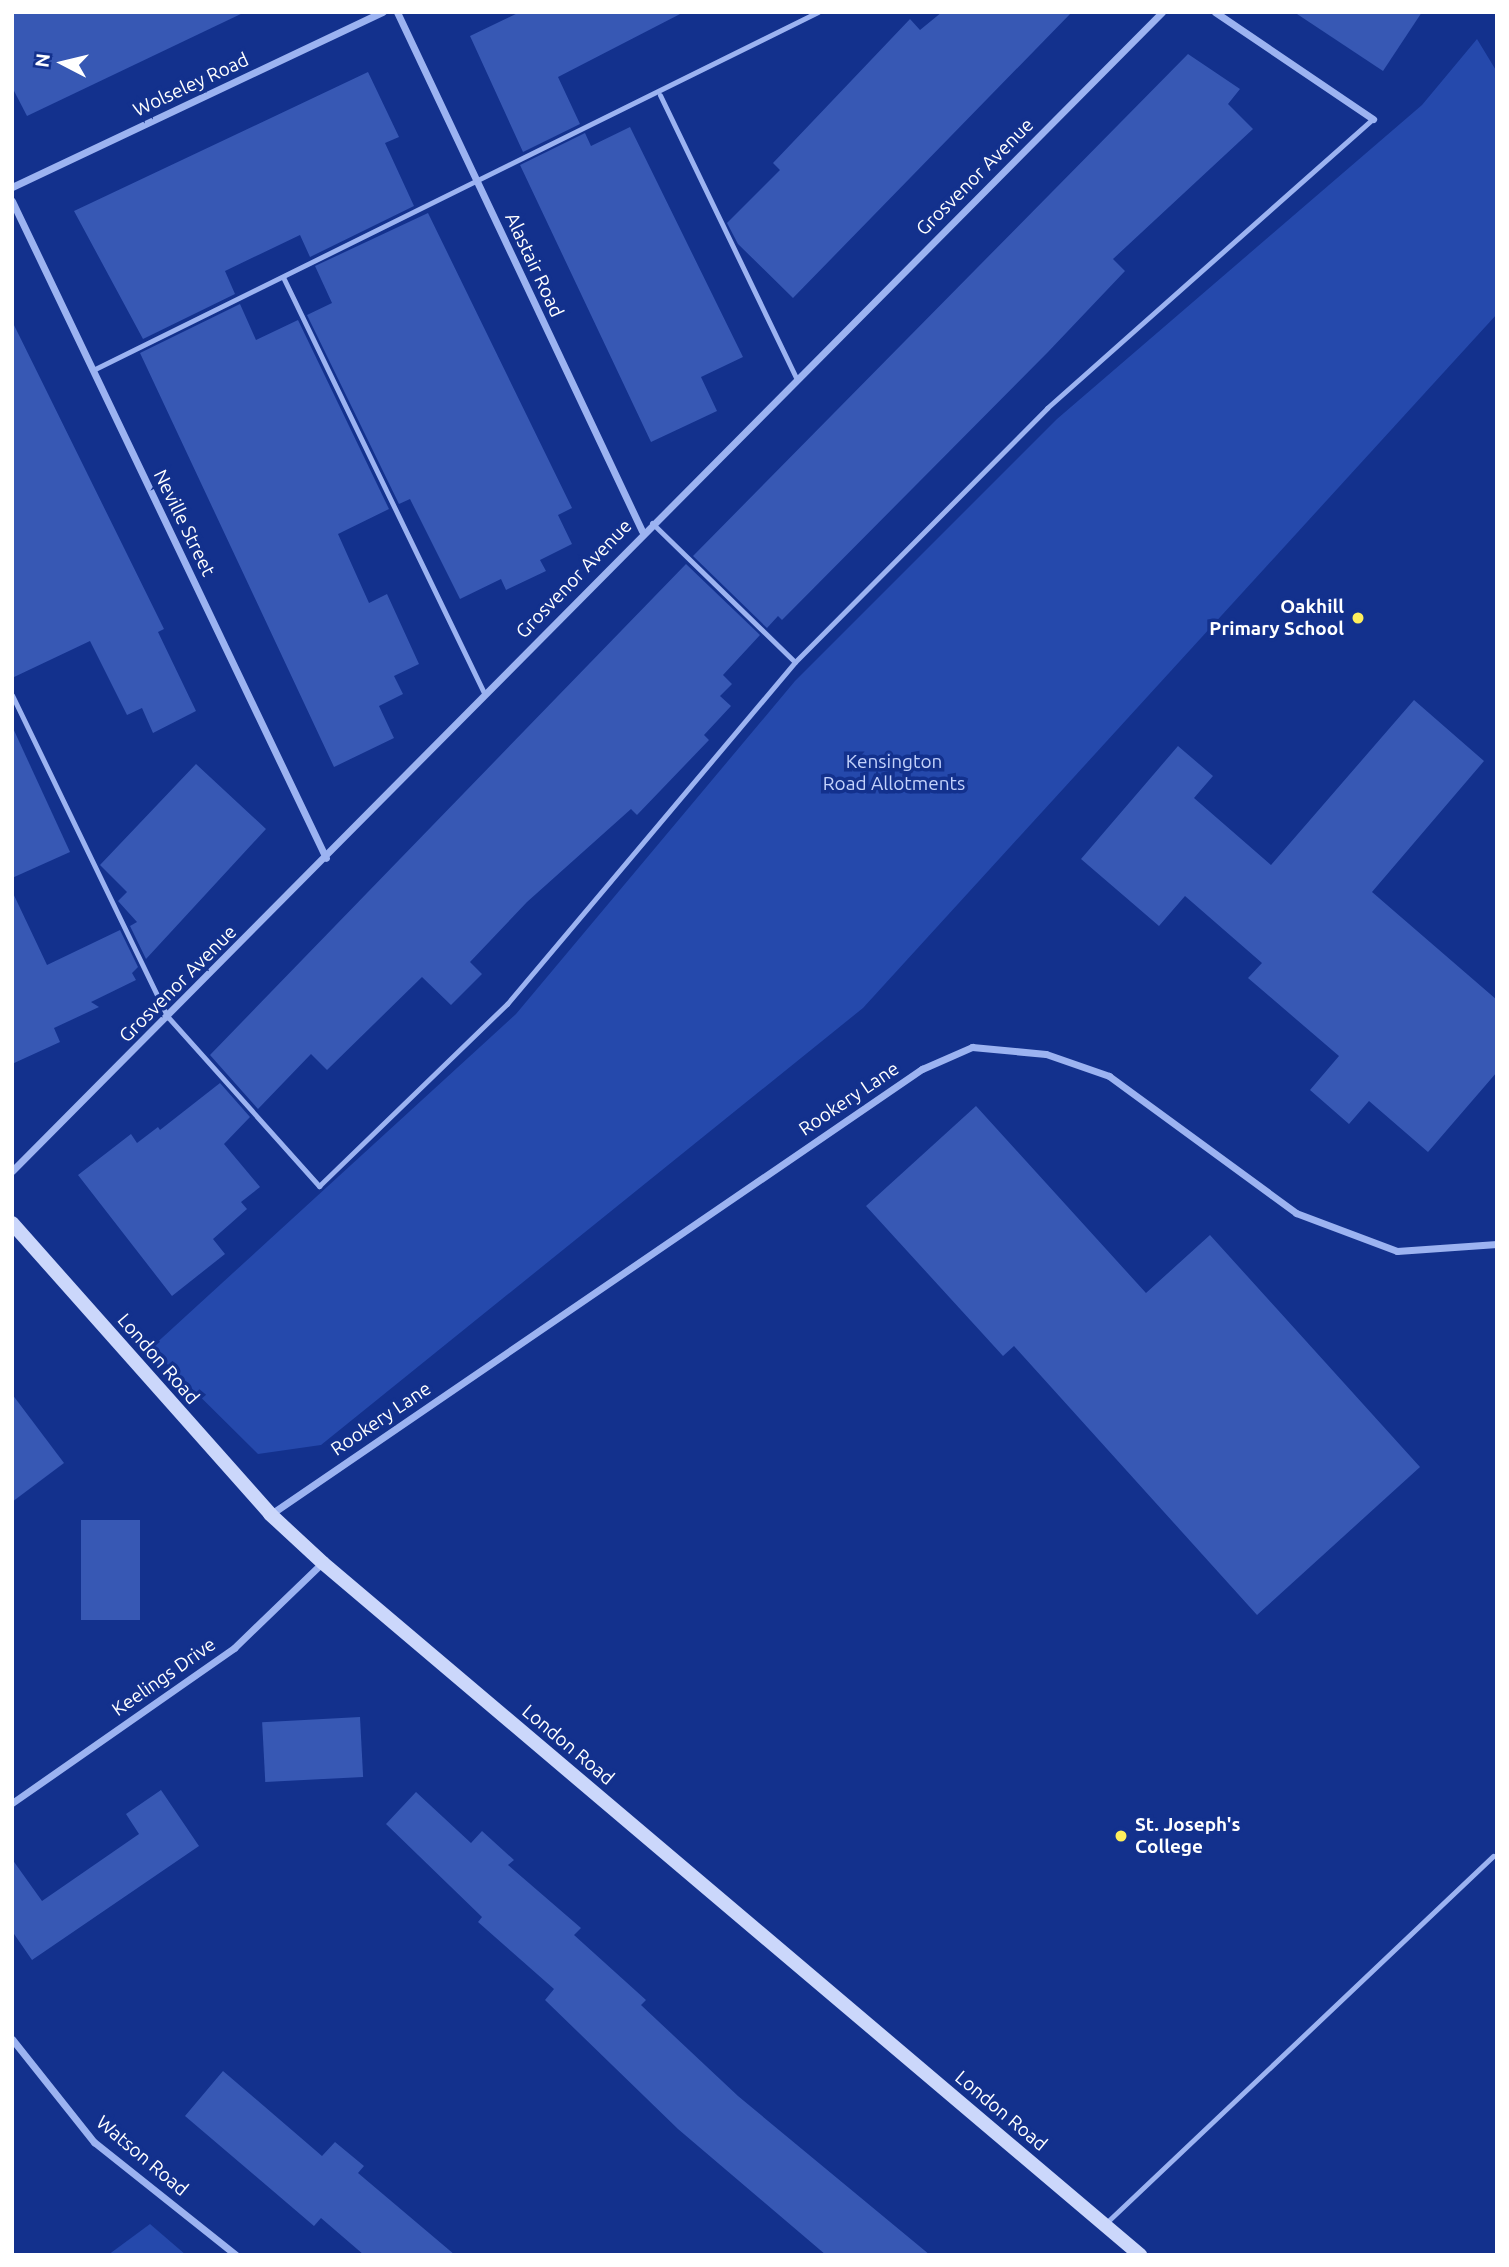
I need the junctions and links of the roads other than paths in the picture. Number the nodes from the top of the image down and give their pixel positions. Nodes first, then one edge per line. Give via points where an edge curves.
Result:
1 (383, 12) edge
2 (397, 12) edge
3 (818, 12) edge
4 (1163, 12) edge
5 (1215, 12) edge
6 (660, 95) junction
7 (1373, 119) joint
8 (477, 182) junction
9 (12, 187) edge
10 (12, 201) edge
11 (283, 277) junction
12 (93, 370) junction
13 (796, 377) junction
14 (652, 522) junction
15 (642, 531) junction
16 (795, 662) junction
17 (485, 694) junction
18 (12, 695) edge
19 (326, 858) junction
20 (168, 1017) junction
21 (12, 1171) edge
22 (12, 1223) edge
23 (1497, 1244) edge
24 (270, 1514) junction
25 (323, 1563) junction
26 (12, 1803) edge
27 (1493, 1856) dead end
28 (12, 2039) edge
29 (1105, 2224) junction
30 (236, 2255) edge
31 (1140, 2255) edge

1 - 9 street, Wolseley Road
2 - 8 street, Alastair Road
3 - 6 lane
4 - 13 street, Grosvenor Avenue
5 - 7 street
6 - 8 lane
6 - 13 lane
7 - 16 lane via 1047,408
8 - 11 lane
8 - 15 street, Alastair Road
10 - 12 street, Neville Street
11 - 12 lane
11 - 17 lane
12 - 19 street, Neville Street
13 - 14 street, Grosvenor Avenue
14 - 15 street, Grosvenor Avenue
14 - 16 lane
15 - 17 street, Grosvenor Avenue
16 - 20 lane via 507,1004 319,1186
17 - 19 street, Grosvenor Avenue
18 - 20 lane
19 - 20 street, Grosvenor Avenue
20 - 21 street, Grosvenor Avenue
22 - 24 main road, London Road
23 - 24 street, Rookery Lane via 1397,1251 1296,1213 1109,1076 1046,1054 972,1047 922,1069
24 - 25 main road, London Road
25 - 26 street, Keelings Drive via 233,1648
25 - 29 main road, London Road
27 - 29 lane
28 - 30 street, Watson Road via 94,2142
29 - 31 main road, London Road

